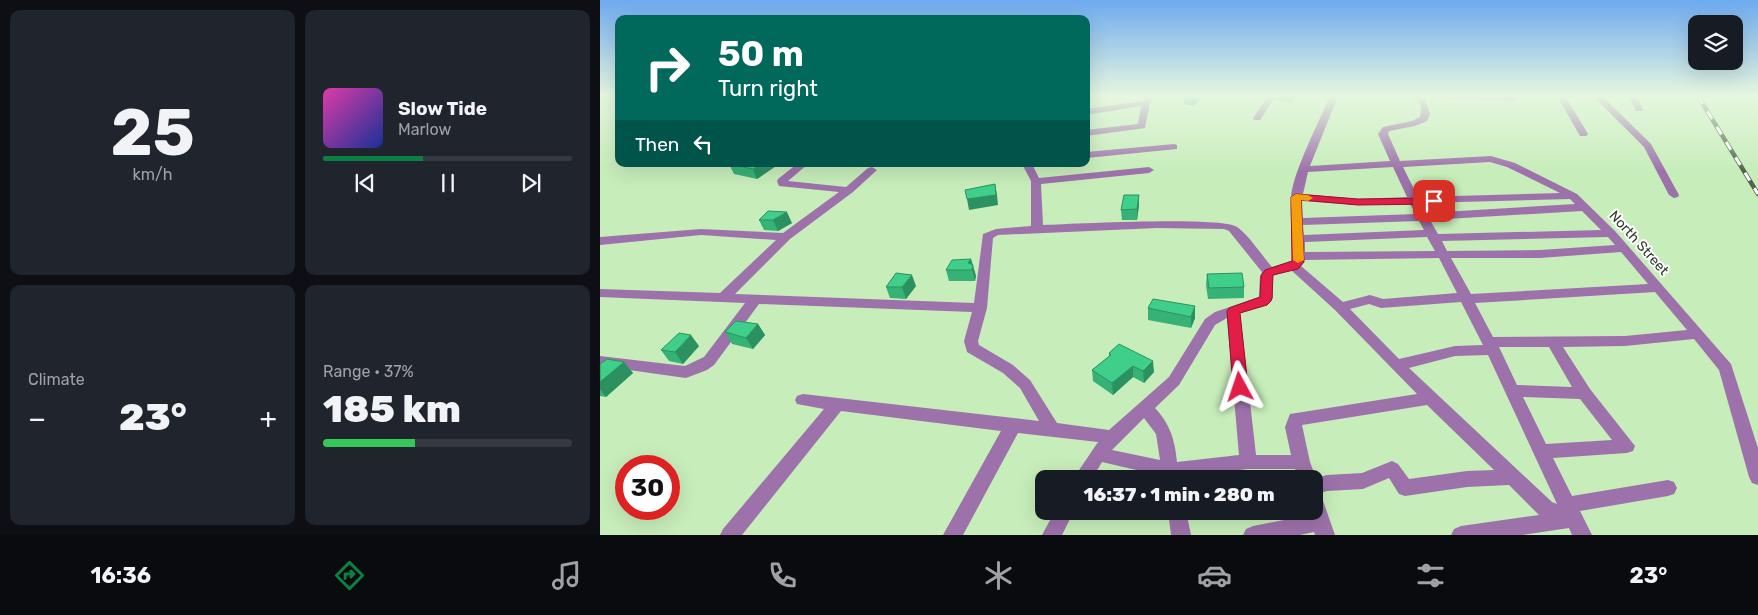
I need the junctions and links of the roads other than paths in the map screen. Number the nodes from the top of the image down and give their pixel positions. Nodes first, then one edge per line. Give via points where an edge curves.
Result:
1 (1144, 121) edge
2 (1324, 121) edge
3 (1421, 121) edge
4 (1576, 121) edge
5 (1623, 121) edge
6 (1090, 133) edge
7 (1583, 134) dead end
8 (1174, 148) dead end
9 (1090, 156) edge
10 (1396, 165) junction
11 (799, 167) edge
12 (1029, 167) edge
13 (1304, 169) junction
14 (872, 170) dead end
15 (1149, 170) dead end
16 (1036, 181) junction
17 (849, 190) junction
18 (1674, 195) dead end
19 (1573, 196) junction
20 (1296, 197) junction
21 (1415, 202) junction
22 (1585, 207) junction
23 (1424, 217) junction
24 (1296, 222) junction
25 (1036, 229) junction
26 (1611, 233) junction
27 (1433, 236) junction
28 (786, 237) junction
29 (1298, 239) junction
30 (600, 241) edge
31 (1623, 248) junction
32 (1443, 254) junction
33 (1296, 261) junction
34 (1269, 272) junction
35 (1659, 288) junction
36 (600, 293) edge
37 (724, 297) junction
38 (756, 298) junction
39 (1466, 298) junction
40 (1340, 307) junction
41 (980, 308) junction
42 (1233, 311) junction
43 (1698, 334) junction
44 (1553, 342) junction
45 (1491, 346) junction
46 (600, 361) edge
47 (1397, 365) junction
48 (1512, 391) junction
49 (1584, 393) junction
50 (1431, 398) junction
51 (803, 400) dead end
52 (837, 405) junction
53 (1145, 408) junction
54 (1013, 426) junction
55 (1052, 429) junction
56 (1112, 437) junction
57 (1541, 452) junction
58 (1098, 454) junction
59 (1248, 462) junction
60 (1088, 470) edge
61 (1156, 470) edge
62 (1170, 470) edge
63 (1196, 470) edge
64 (1298, 470) edge
65 (1304, 470) edge
66 (1513, 477) junction
67 (1758, 477) edge
68 (1323, 484) edge
69 (1668, 488) dead end
70 (1060, 520) edge
71 (1178, 520) edge
72 (1574, 520) edge
73 (1323, 529) edge
74 (730, 535) edge
75 (953, 535) edge
76 (1052, 535) edge
77 (1181, 535) edge
78 (1253, 535) edge
79 (1461, 535) edge

1 - 6 street via 1137,127
2 - 13 street
3 - 10 street via 1386,129 1383,134
4 - 7 street
5 - 18 street via 1648,146
8 - 9 street
10 - 13 street, North Street
10 - 19 street, North Street via 1500,160
10 - 21 street
11 - 17 street via 782,181 783,184
12 - 16 street
13 - 20 street via 1297,183
14 - 17 street
15 - 16 street
16 - 25 street
17 - 28 street
19 - 21 street
19 - 22 street, North Street
20 - 21 street
20 - 24 street
21 - 23 street
22 - 23 street
22 - 26 street, North Street
23 - 24 street
23 - 27 street
24 - 29 street
25 - 34 street via 1226,226
25 - 41 street via 996,232 986,236
26 - 27 street
26 - 31 street, North Street
27 - 29 street
27 - 32 street
28 - 30 street via 701,232
28 - 37 street
29 - 33 street
31 - 32 street via 1540,254
31 - 35 street, North Street
32 - 33 street
32 - 39 street
33 - 34 street
33 - 40 street
34 - 42 street via 1266,276 1266,298 1256,305
35 - 39 street
35 - 43 street, North Street
36 - 37 street
37 - 38 street
38 - 41 street
38 - 46 street via 709,361 693,370 686,372
39 - 40 street via 1381,304 1370,300
39 - 45 street
40 - 47 street
41 - 55 street via 972,348 1008,369 1025,384
42 - 53 street via 1210,322 1174,381
42 - 59 street
43 - 44 street via 1625,341
43 - 67 street, North Street via 1726,368
44 - 45 street
44 - 49 street
45 - 47 street
45 - 48 street
47 - 50 street
48 - 49 street
48 - 57 street
49 - 57 street via 1627,446
50 - 65 street via 1296,419 1293,427
50 - 66 street
51 - 52 street
52 - 54 street
52 - 74 street
53 - 56 street
53 - 62 street via 1165,432
54 - 55 street
54 - 75 street
55 - 56 street
56 - 58 street
57 - 72 street
58 - 60 street
58 - 61 street
59 - 63 street
59 - 64 street
66 - 68 street via 1467,478 1405,488 1392,469 1363,482
66 - 72 street via 1546,509
69 - 72 street
70 - 76 street
71 - 77 street
72 - 79 street
73 - 78 street

